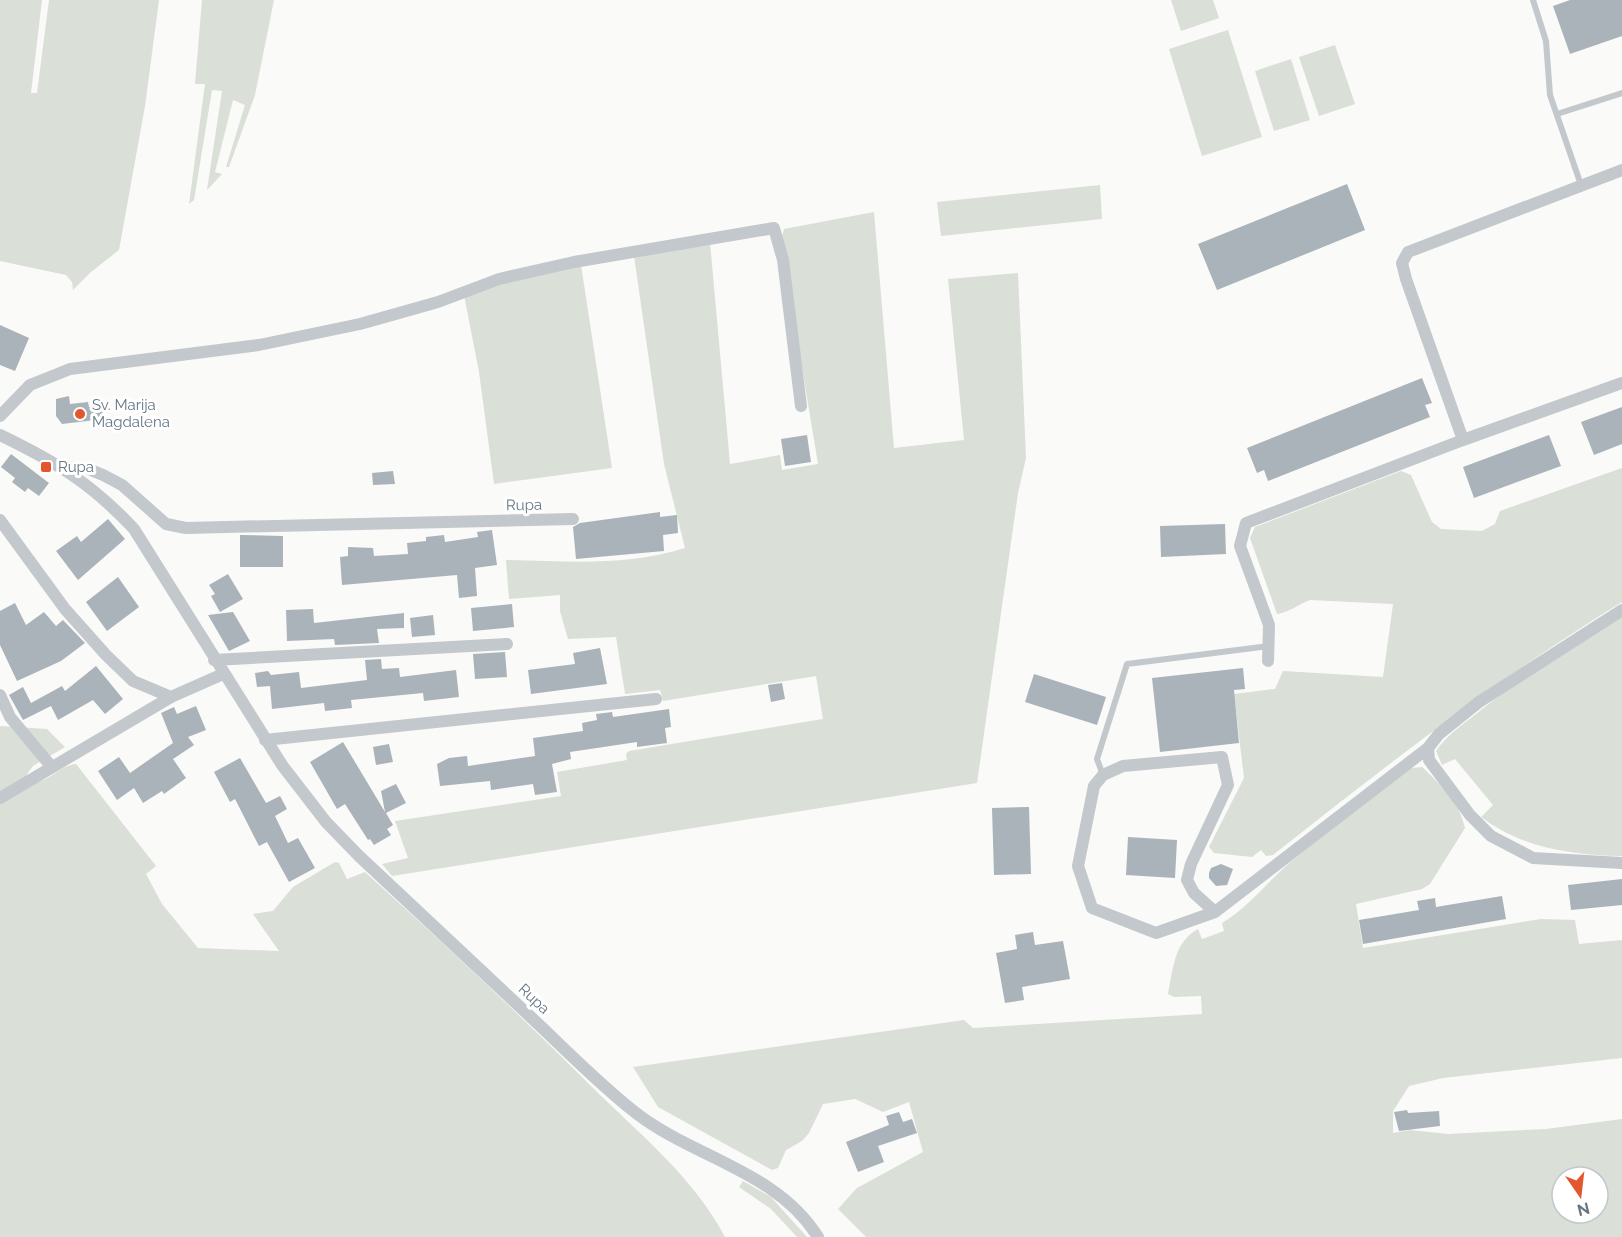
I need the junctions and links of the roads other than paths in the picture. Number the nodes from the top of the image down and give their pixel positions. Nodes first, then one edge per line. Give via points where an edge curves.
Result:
1 (1533, 0) edge
2 (1622, 93) edge
3 (1557, 114) junction
4 (1622, 170) edge
5 (1581, 185) junction
6 (1622, 383) edge
7 (801, 406) dead end
8 (0, 416) edge
9 (0, 435) edge
10 (1462, 440) junction
11 (63, 467) junction
12 (573, 519) dead end
13 (0, 520) edge
14 (1622, 610) edge
15 (507, 644) dead end
16 (1269, 646) junction
17 (214, 660) junction
18 (1268, 661) dead end
19 (222, 674) junction
20 (0, 694) edge
21 (171, 697) junction
22 (656, 699) dead end
23 (265, 740) junction
24 (1428, 748) junction
25 (51, 766) junction
26 (1103, 775) junction
27 (0, 798) edge
28 (1622, 863) edge
29 (1215, 912) junction
30 (818, 1237) edge

1 - 3 lane via 1546,40 1550,94
2 - 3 lane
3 - 5 lane
4 - 5 street
5 - 10 street via 1408,252 1402,263
6 - 10 street
7 - 8 street via 783,260 774,228 573,262 499,279 438,302 360,324 259,345 70,369 30,386
9 - 11 street, Rupa
10 - 16 street via 1246,523 1240,546 1269,625
11 - 12 street, Rupa via 86,468 103,475 122,485 166,524 186,528
11 - 17 street, Rupa via 106,500 134,529
13 - 21 street via 65,609 106,656 133,681
14 - 24 street via 1479,702 1439,734
15 - 17 street
16 - 18 street
16 - 26 lane via 1127,664 1097,759
17 - 19 street, Rupa
19 - 21 street
19 - 23 street, Rupa
20 - 25 street via 10,717
21 - 25 street
22 - 23 street
23 - 30 street, Rupa via 300,791 359,856 618,1099 678,1141 775,1191
24 - 28 street via 1429,760 1491,836 1533,858
24 - 29 street
25 - 27 street
26 - 29 street via 1094,786 1078,866 1092,908 1156,933
26 - 29 street via 1123,766 1222,758 1228,785 1187,880 1194,893

